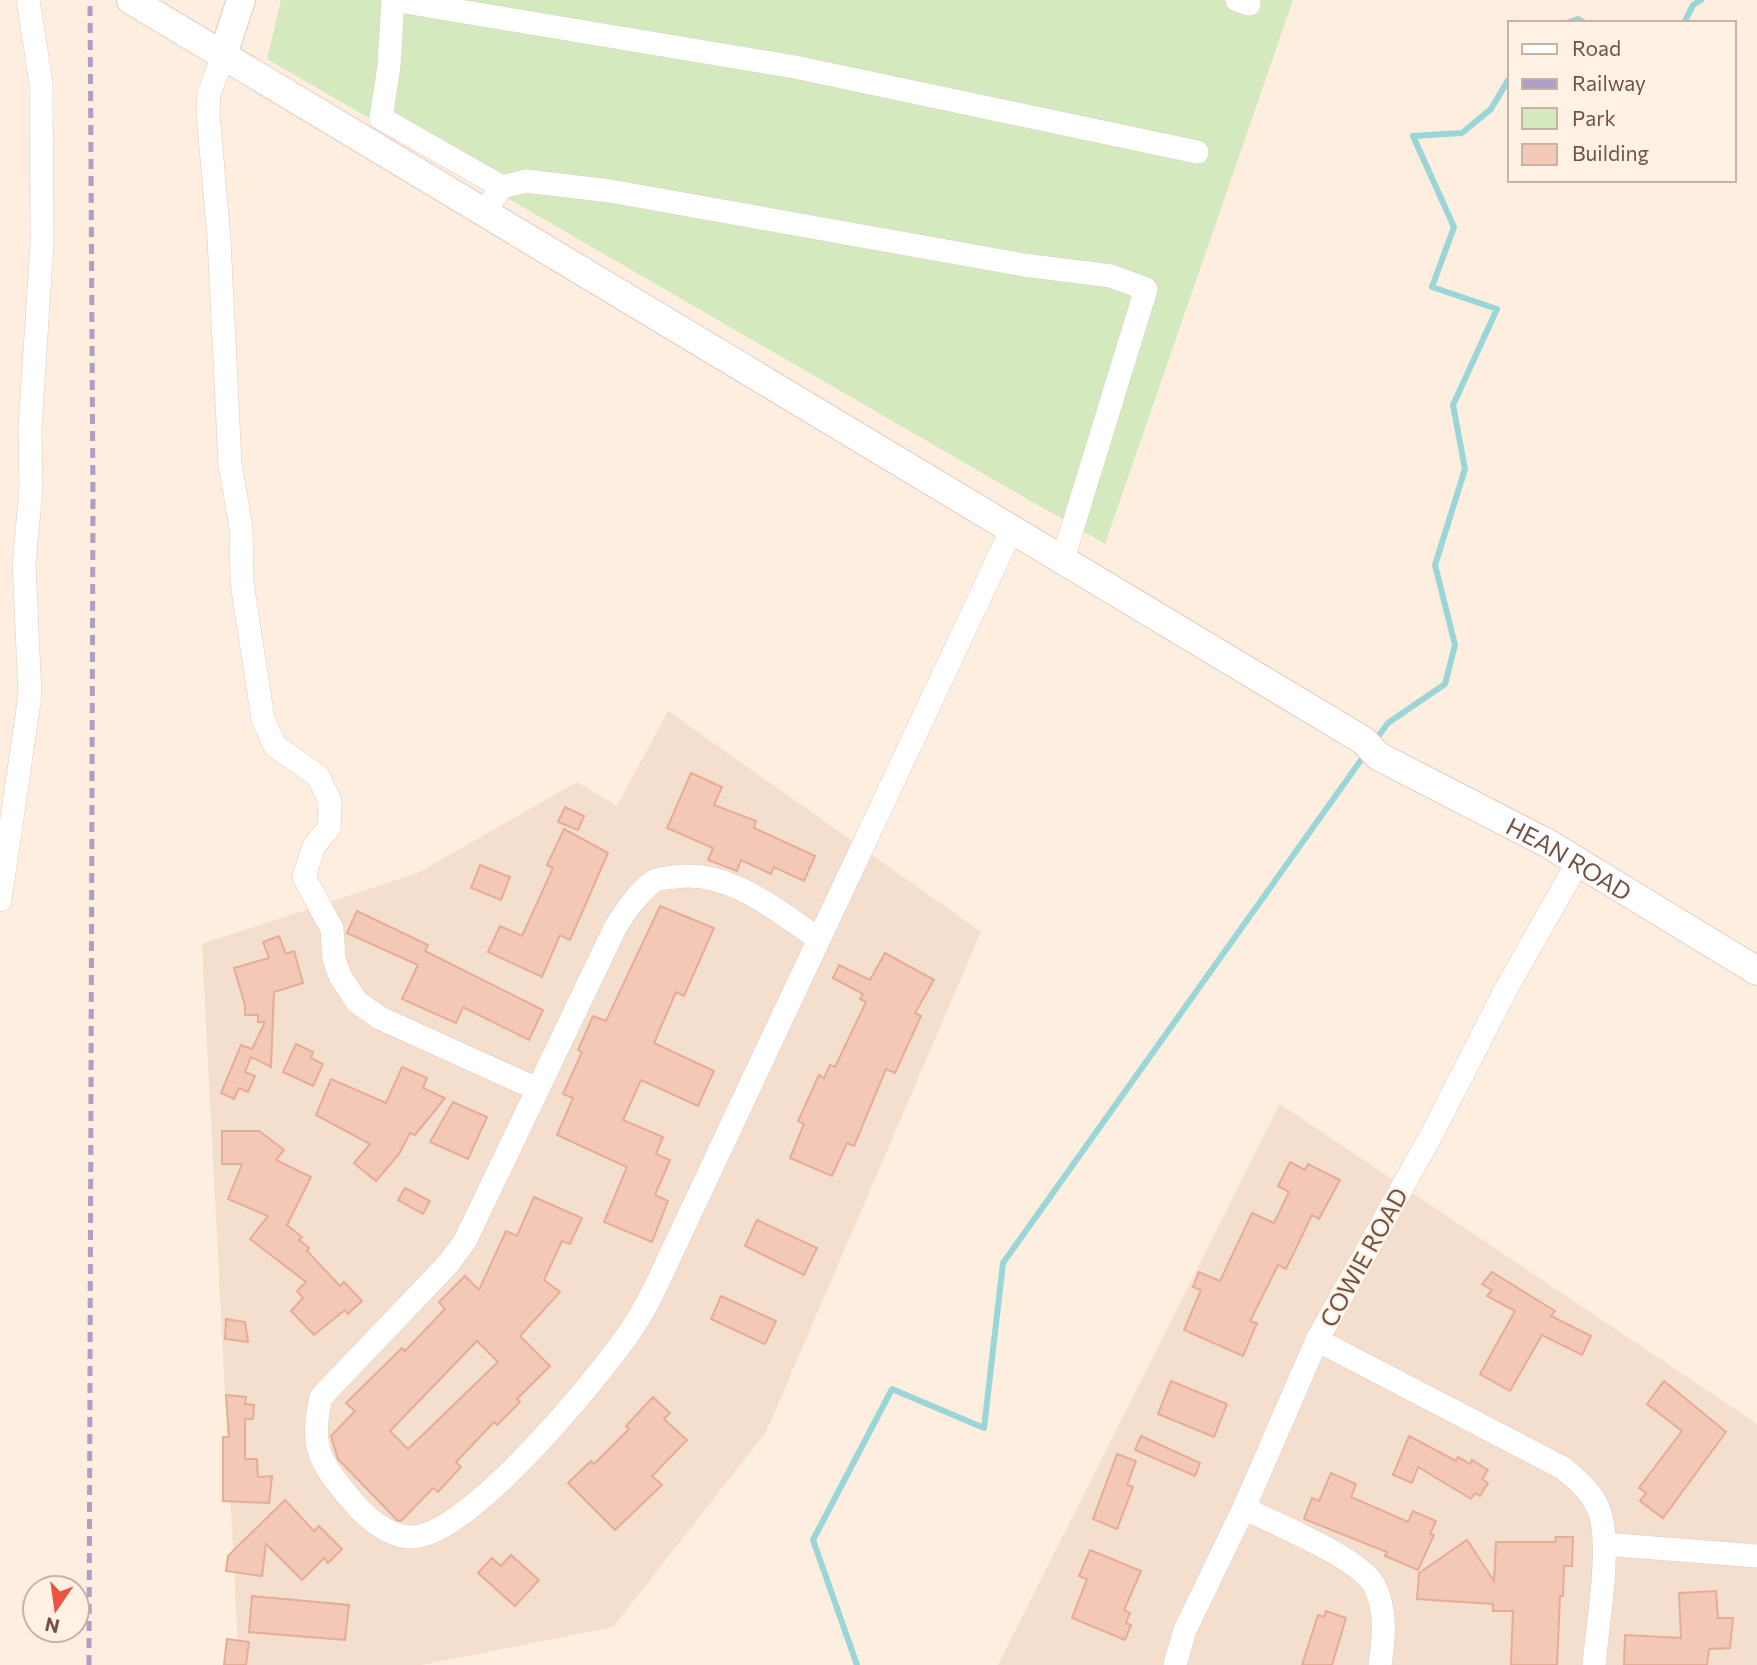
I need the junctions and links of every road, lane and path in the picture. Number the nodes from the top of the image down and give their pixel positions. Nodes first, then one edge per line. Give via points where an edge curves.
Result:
1 (27, 0) edge
2 (131, 0) edge
3 (241, 0) edge
4 (223, 55) junction
5 (1197, 152) dead end
6 (502, 187) junction
7 (484, 212) junction
8 (1011, 531) junction
9 (1062, 562) junction
10 (1578, 862) junction
11 (0, 900) edge
12 (819, 939) junction
13 (1757, 971) edge
14 (537, 1089) junction
15 (1317, 1340) junction
16 (1244, 1508) junction
17 (1604, 1544) junction
18 (1757, 1556) edge
19 (1175, 1665) edge
20 (1380, 1665) edge
21 (1594, 1665) edge

1 - 11 street via 41,83 42,244 30,427 32,489 24,564 30,695
2 - 4 street, HEAN ROAD
3 - 4 street
4 - 7 street, HEAN ROAD
4 - 14 street via 211,86 208,113 242,583 263,719 275,746 318,776 330,801 329,828 311,853 304,877 332,929 340,976 357,1002 380,1018
5 - 6 street via 795,67 393,0 381,118
6 - 7 street
6 - 9 street via 526,181 660,198 1024,265 1111,276 1146,289
7 - 8 street, HEAN ROAD
8 - 9 street, HEAN ROAD
8 - 12 street
9 - 10 street, HEAN ROAD via 1371,749
10 - 13 street, HEAN ROAD
10 - 15 street, COWIE ROAD
12 - 14 street via 751,893 715,878 656,879 616,926
12 - 14 street via 629,1334 509,1473 455,1521 429,1534 410,1537 386,1531 356,1506 324,1465 316,1447 321,1397 449,1265 466,1241
15 - 16 street, COWIE ROAD
15 - 17 street via 1563,1468 1587,1489 1599,1510
16 - 19 street, COWIE ROAD via 1185,1630
16 - 20 street via 1349,1561 1373,1584 1382,1608
17 - 18 street
17 - 21 street

